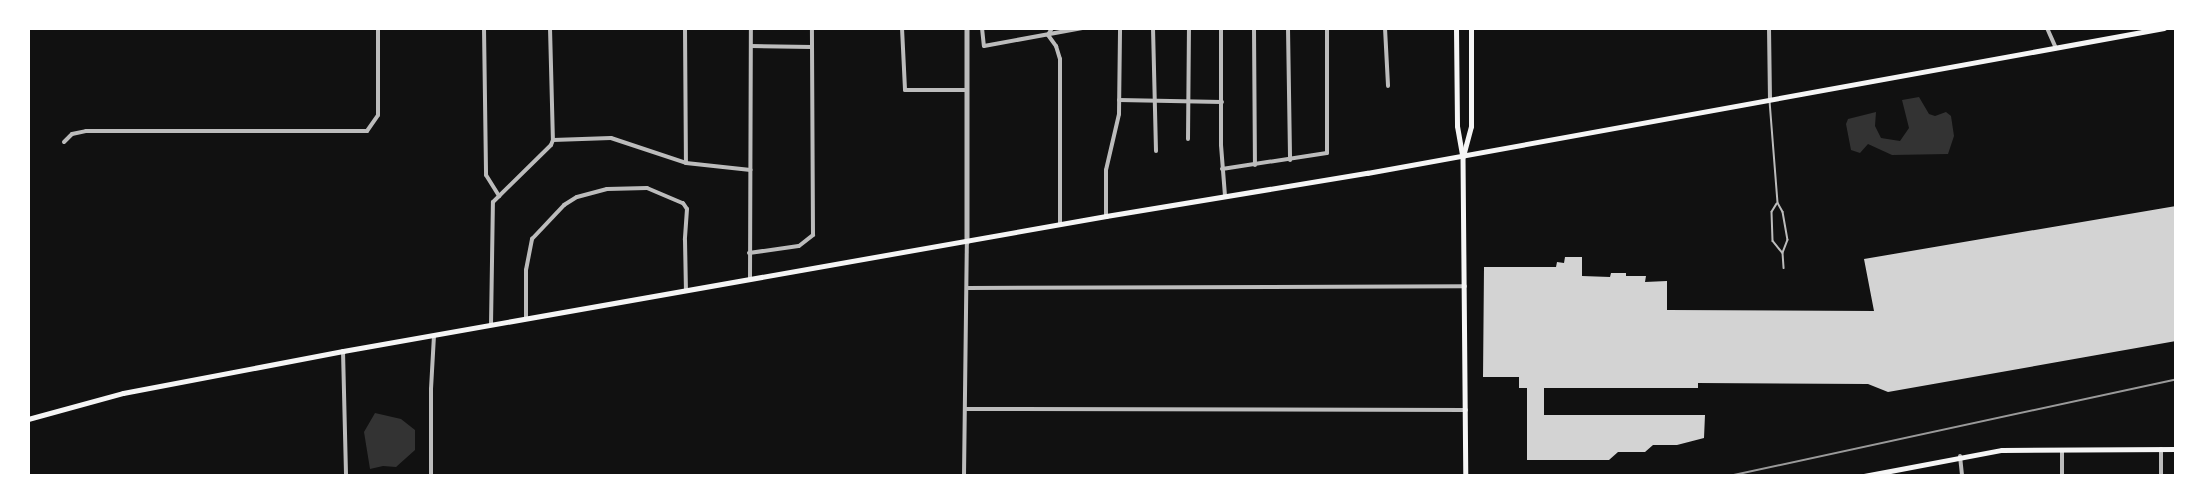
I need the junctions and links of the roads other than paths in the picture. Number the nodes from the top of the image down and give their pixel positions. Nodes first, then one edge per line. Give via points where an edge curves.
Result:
1 (378, 28) edge
2 (484, 28) edge
3 (550, 28) edge
4 (685, 28) edge
5 (751, 28) edge
6 (812, 28) edge
7 (902, 28) edge
8 (967, 28) edge
9 (982, 28) edge
10 (1052, 28) edge
11 (1082, 28) edge
12 (1120, 28) edge
13 (1154, 28) edge
14 (1189, 28) edge
15 (1221, 28) edge
16 (1254, 28) edge
17 (1288, 28) edge
18 (1327, 28) edge
19 (1385, 28) edge
20 (1456, 28) edge
21 (1471, 28) edge
22 (1769, 28) edge
23 (2047, 28) edge
24 (2121, 28) edge
25 (2164, 28) edge
26 (1048, 34) junction
27 (2123, 36) junction
28 (751, 46) junction
29 (812, 47) junction
30 (2056, 48) junction
31 (1388, 86) dead end
32 (967, 90) junction
33 (1119, 99) junction
34 (1154, 99) junction
35 (1770, 100) junction
36 (1188, 101) junction
37 (1222, 102) junction
38 (553, 140) junction
39 (1188, 140) dead end
40 (64, 142) dead end
41 (1156, 151) dead end
42 (1463, 156) junction
43 (1290, 160) junction
44 (686, 163) junction
45 (1256, 165) junction
46 (1222, 169) junction
47 (751, 170) junction
48 (499, 196) junction
49 (1225, 197) junction
50 (1778, 203) junction
51 (1106, 216) junction
52 (1060, 224) junction
53 (967, 242) junction
54 (749, 253) junction
55 (1783, 253) junction
56 (1784, 268) dead end
57 (750, 279) junction
58 (1466, 286) junction
59 (968, 288) junction
60 (686, 291) junction
61 (526, 319) junction
62 (491, 326) junction
63 (434, 336) junction
64 (343, 351) junction
65 (965, 409) junction
66 (1466, 410) junction
67 (28, 418) edge
68 (2062, 449) junction
69 (2161, 449) junction
70 (2175, 449) edge
71 (1960, 456) junction
72 (346, 476) edge
73 (431, 476) edge
74 (964, 476) edge
75 (1466, 476) edge
76 (1864, 476) edge
77 (1962, 476) edge
78 (2062, 476) edge
79 (2161, 476) edge

1 - 40 street via 378,115 367,131 86,131 72,134
2 - 48 street via 486,175
3 - 38 street
4 - 44 street
5 - 28 street
6 - 29 street
7 - 32 street via 905,90
8 - 32 street
9 - 26 street via 984,46
10 - 26 street
11 - 26 street
12 - 33 street
13 - 34 street
14 - 36 street
15 - 37 street
16 - 45 street
17 - 43 street
18 - 43 street via 1327,153
19 - 31 street
20 - 42 main road via 1457,126
21 - 42 main road via 1471,126
22 - 35 street
23 - 30 street
24 - 27 street
25 - 27 main road
26 - 52 street via 1060,59
27 - 30 main road
28 - 29 street
28 - 47 street
29 - 54 street via 813,236 799,246
30 - 35 main road
32 - 53 street
33 - 34 street
33 - 51 street via 1118,123 1106,170
34 - 36 street
34 - 41 street
35 - 42 main road
35 - 50 lane
36 - 37 street
36 - 39 street
37 - 46 street
38 - 44 street via 616,139
38 - 48 street
42 - 49 main road
42 - 58 main road
43 - 45 street
44 - 47 street
45 - 46 street
46 - 49 street
47 - 54 street
48 - 62 street via 493,202
49 - 51 main road
50 - 55 lane via 1784,212 1788,240
50 - 55 lane via 1772,212 1773,241
51 - 52 main road
52 - 53 main road
53 - 57 main road
53 - 59 street
54 - 57 street
55 - 56 lane
57 - 60 main road
58 - 59 street
58 - 66 main road
59 - 65 street
60 - 61 main road
60 - 61 street via 687,209 683,203 647,188 607,189 564,205 531,239 526,270
61 - 62 main road
62 - 63 main road
63 - 64 main road
63 - 73 street
64 - 67 main road via 123,393
64 - 72 street
65 - 66 street
65 - 74 street
66 - 75 main road
68 - 69 main road
68 - 71 main road via 2002,450
68 - 78 street
69 - 70 main road
69 - 79 street
71 - 76 main road
71 - 77 street

